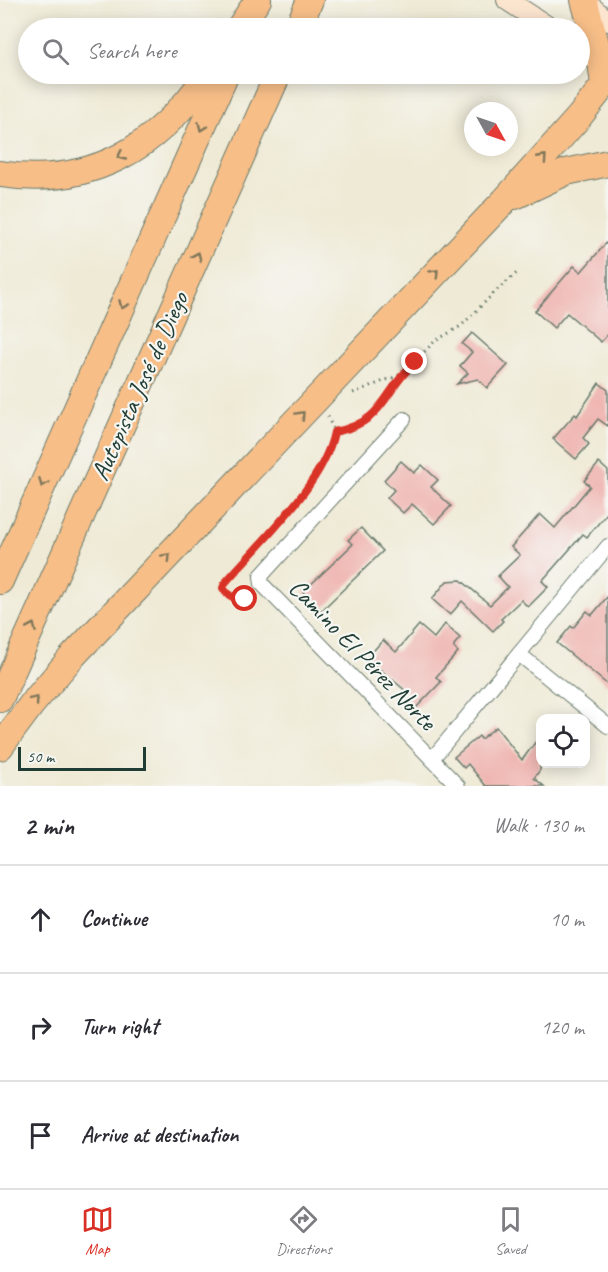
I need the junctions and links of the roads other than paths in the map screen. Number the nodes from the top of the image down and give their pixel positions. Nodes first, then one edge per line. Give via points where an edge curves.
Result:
1 (258, 0) edge
2 (310, 0) edge
3 (507, 0) edge
4 (584, 0) edge
5 (245, 18) edge
6 (250, 18) edge
7 (302, 18) edge
8 (535, 18) edge
9 (590, 18) edge
10 (590, 20) edge
11 (608, 21) edge
12 (590, 55) edge
13 (604, 65) edge
14 (200, 84) edge
15 (222, 84) edge
16 (274, 84) edge
17 (608, 163) edge
18 (0, 174) edge
19 (504, 201) junction
20 (404, 419) dead end
21 (608, 546) edge
22 (0, 581) edge
23 (519, 654) junction
24 (0, 699) edge
25 (608, 726) edge
26 (0, 747) edge
27 (432, 759) junction
28 (458, 786) edge

1 - 5 highway
1 - 6 highway
2 - 7 highway
3 - 8 main road
4 - 9 highway
4 - 11 main road
10 - 13 highway
12 - 13 main road
19 -> 13 highway via 604,85
14 -> 18 highway via 172,119 138,148 112,160 78,172 47,177
15 -> 22 highway, Autopista José de Diego
24 -> 16 highway, Autopista José de Diego
17 - 19 highway via 566,172
26 -> 19 highway via 71,658
20 - 27 street, Camino El Pérez Norte via 261,576 267,590
21 - 23 street
23 - 25 street
23 - 27 street
27 - 28 street, Camino El Pérez Norte

